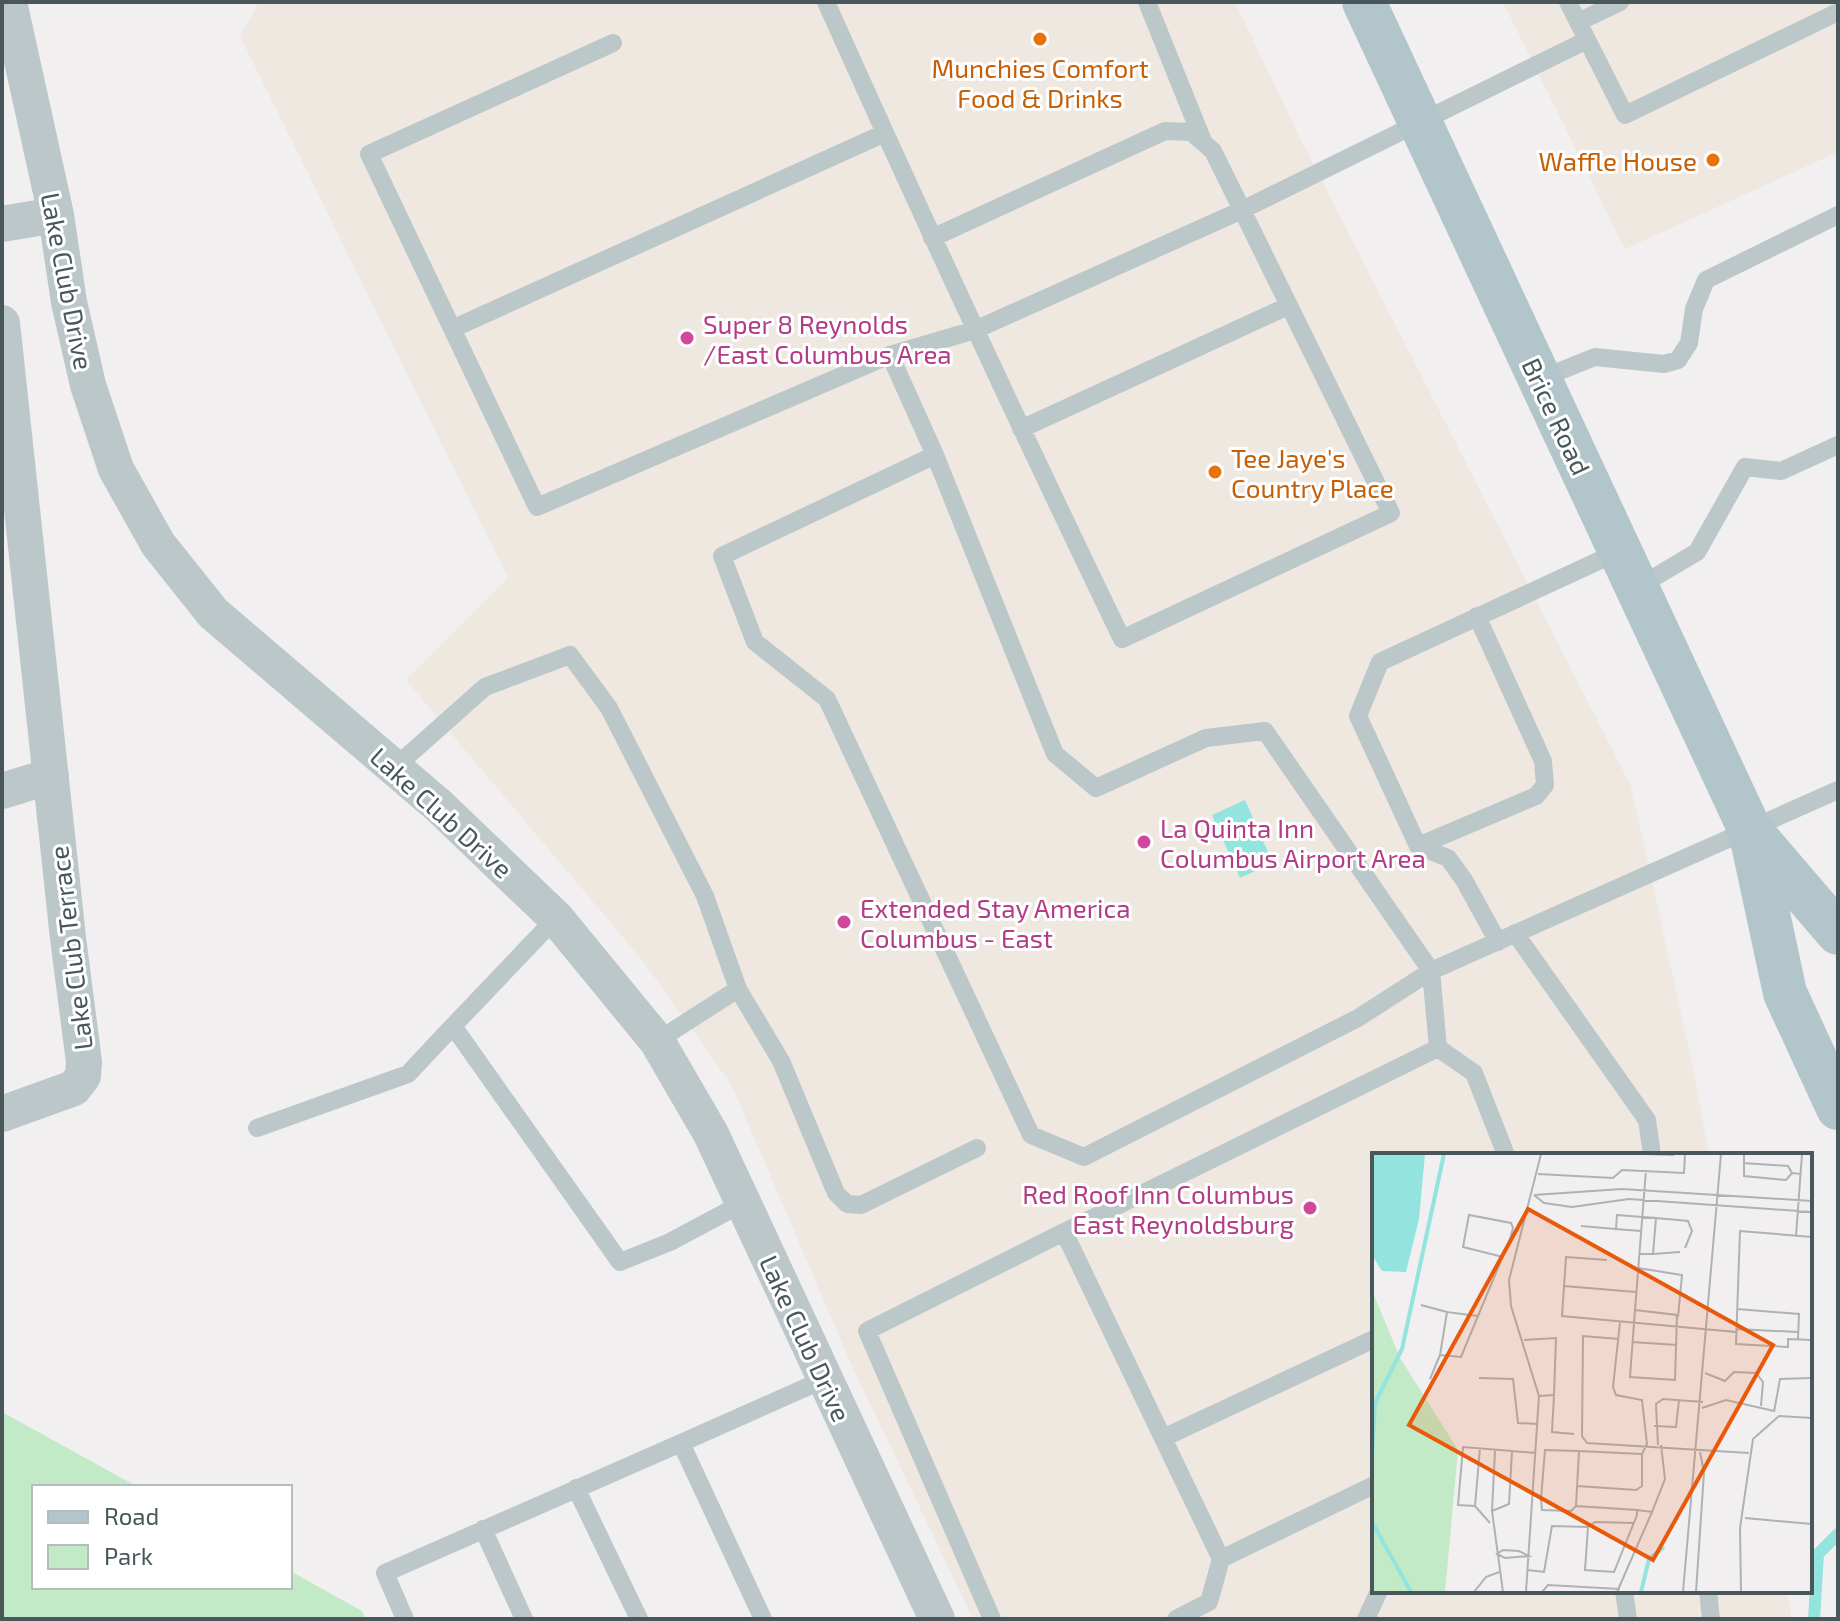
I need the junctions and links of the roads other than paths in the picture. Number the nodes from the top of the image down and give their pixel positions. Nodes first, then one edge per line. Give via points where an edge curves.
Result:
1 (9, 2) edge
2 (826, 2) edge
3 (1147, 2) edge
4 (1364, 2) edge
5 (1568, 2) edge
6 (1620, 2) edge
7 (1838, 12) edge
8 (1578, 22) junction
9 (1587, 40) junction
10 (613, 43) dead end
11 (1420, 122) junction
12 (885, 133) junction
13 (1204, 143) junction
14 (1242, 210) junction
15 (56, 215) junction
16 (1838, 215) edge
17 (2, 224) edge
18 (932, 238) junction
19 (1288, 306) junction
20 (452, 329) junction
21 (975, 330) junction
22 (3, 343) edge
23 (890, 355) junction
24 (1540, 379) junction
25 (1021, 429) junction
26 (1838, 445) edge
27 (935, 455) junction
28 (1628, 569) junction
29 (1477, 616) junction
30 (394, 768) junction
31 (51, 776) junction
32 (1838, 790) edge
33 (2, 791) edge
34 (1750, 830) junction
35 (1418, 846) junction
36 (556, 918) junction
37 (1515, 933) junction
38 (1838, 933) edge
39 (1498, 942) junction
40 (1431, 971) junction
41 (738, 989) junction
42 (453, 1026) junction
43 (657, 1041) junction
44 (1438, 1048) junction
45 (1838, 1108) edge
46 (2, 1114) edge
47 (257, 1128) dead end
48 (977, 1148) dead end
49 (1505, 1153) edge
50 (1652, 1153) edge
51 (743, 1203) junction
52 (1064, 1232) junction
53 (1372, 1340) edge
54 (825, 1379) junction
55 (1163, 1438) junction
56 (681, 1443) junction
57 (1372, 1486) edge
58 (576, 1488) junction
59 (483, 1529) junction
60 (1221, 1559) junction
61 (1378, 1593) edge
62 (1624, 1593) edge
63 (1708, 1593) edge
64 (405, 1619) edge
65 (524, 1619) edge
66 (639, 1619) edge
67 (763, 1619) edge
68 (937, 1619) edge
69 (992, 1619) edge
70 (1176, 1619) edge
71 (1366, 1619) edge
72 (1628, 1619) edge
73 (1711, 1619) edge

1 - 15 street, Lake Club Drive
2 - 12 lane
3 - 13 lane
4 - 11 main road, Brice Road
5 - 8 lane
6 - 8 lane
7 - 9 lane via 1625,115
8 - 9 lane
9 - 11 lane
10 - 20 lane via 369,154
11 - 14 lane
11 - 24 main road, Brice Road
12 - 18 lane
12 - 20 lane
13 - 14 lane
13 - 18 lane via 1191,132 1165,131
14 - 19 lane
14 - 21 lane
15 - 17 street
15 - 30 street, Lake Club Drive via 88,385 116,469 158,544 213,613
16 - 24 lane via 1706,280 1694,309 1689,343 1678,360 1664,364 1595,357
18 - 21 lane
19 - 25 lane
19 - 25 lane via 1391,513 1122,639
20 - 23 lane via 537,507
21 - 23 lane
21 - 25 lane
22 - 31 street, Lake Club Terrace
23 - 27 lane
24 - 28 main road, Brice Road
26 - 28 lane via 1781,471 1745,467 1697,552
27 - 40 lane via 1055,754 1096,788 1206,738 1265,731
27 - 40 lane via 722,556 755,642 827,699 1031,1135 1084,1157 1358,1018
28 - 29 lane
28 - 34 main road, Brice Road
29 - 35 lane via 1380,662 1358,716
29 - 35 lane via 1543,761 1545,785 1536,796
30 - 36 street, Lake Club Drive
30 - 41 lane via 485,687 570,655 609,708 705,896
31 - 33 street
31 - 46 street, Lake Club Terrace via 83,1076 62,1095
32 - 34 lane
34 - 37 lane
34 - 38 main road, Brice Road
34 - 45 main road, Brice Road via 1785,993
35 - 39 lane via 1448,858
36 - 42 lane
36 - 43 street, Lake Club Drive
37 - 39 lane
37 - 50 lane via 1647,1120
39 - 40 lane
40 - 44 lane
41 - 43 lane
41 - 48 lane via 781,1061 836,1193 847,1204 861,1205
42 - 47 lane via 408,1074
42 - 51 lane via 620,1262
43 - 51 street, Lake Club Drive via 711,1134
44 - 49 lane via 1474,1073
44 - 52 lane
51 - 54 street, Lake Club Drive
52 - 55 lane
52 - 69 lane via 867,1331
53 - 55 lane
54 - 56 lane
54 - 68 street, Lake Club Drive
55 - 60 lane
56 - 58 lane
56 - 67 lane
57 - 60 lane
58 - 59 lane
58 - 66 lane
59 - 64 lane via 385,1573
59 - 65 lane
60 - 70 lane via 1209,1602
61 - 71 lane
62 - 72 lane
63 - 73 lane

